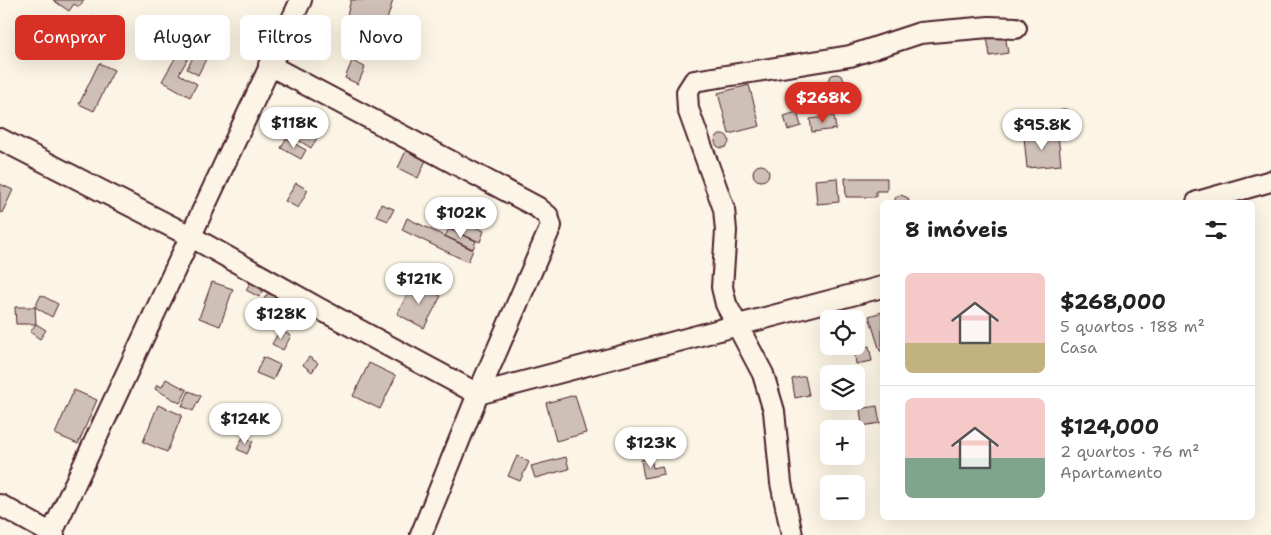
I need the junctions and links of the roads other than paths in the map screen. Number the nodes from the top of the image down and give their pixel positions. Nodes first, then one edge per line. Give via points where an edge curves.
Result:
1 (301, 0) edge
2 (1016, 28) dead end
3 (270, 65) junction
4 (0, 139) edge
5 (1271, 180) edge
6 (1204, 200) edge
7 (190, 236) junction
8 (880, 288) edge
9 (736, 325) junction
10 (478, 394) junction
11 (0, 506) edge
12 (52, 534) edge
13 (421, 535) edge
14 (792, 535) edge

1 - 3 street
2 - 9 street via 920,33 850,56 694,81 687,92 688,109 724,209 726,231 722,287
3 - 7 street
3 - 10 street via 538,206 548,216 551,226
4 - 7 street
5 - 6 street
7 - 10 street
7 - 12 street
8 - 9 street
9 - 10 street
9 - 14 street via 763,374 774,411
10 - 13 street
11 - 12 street

